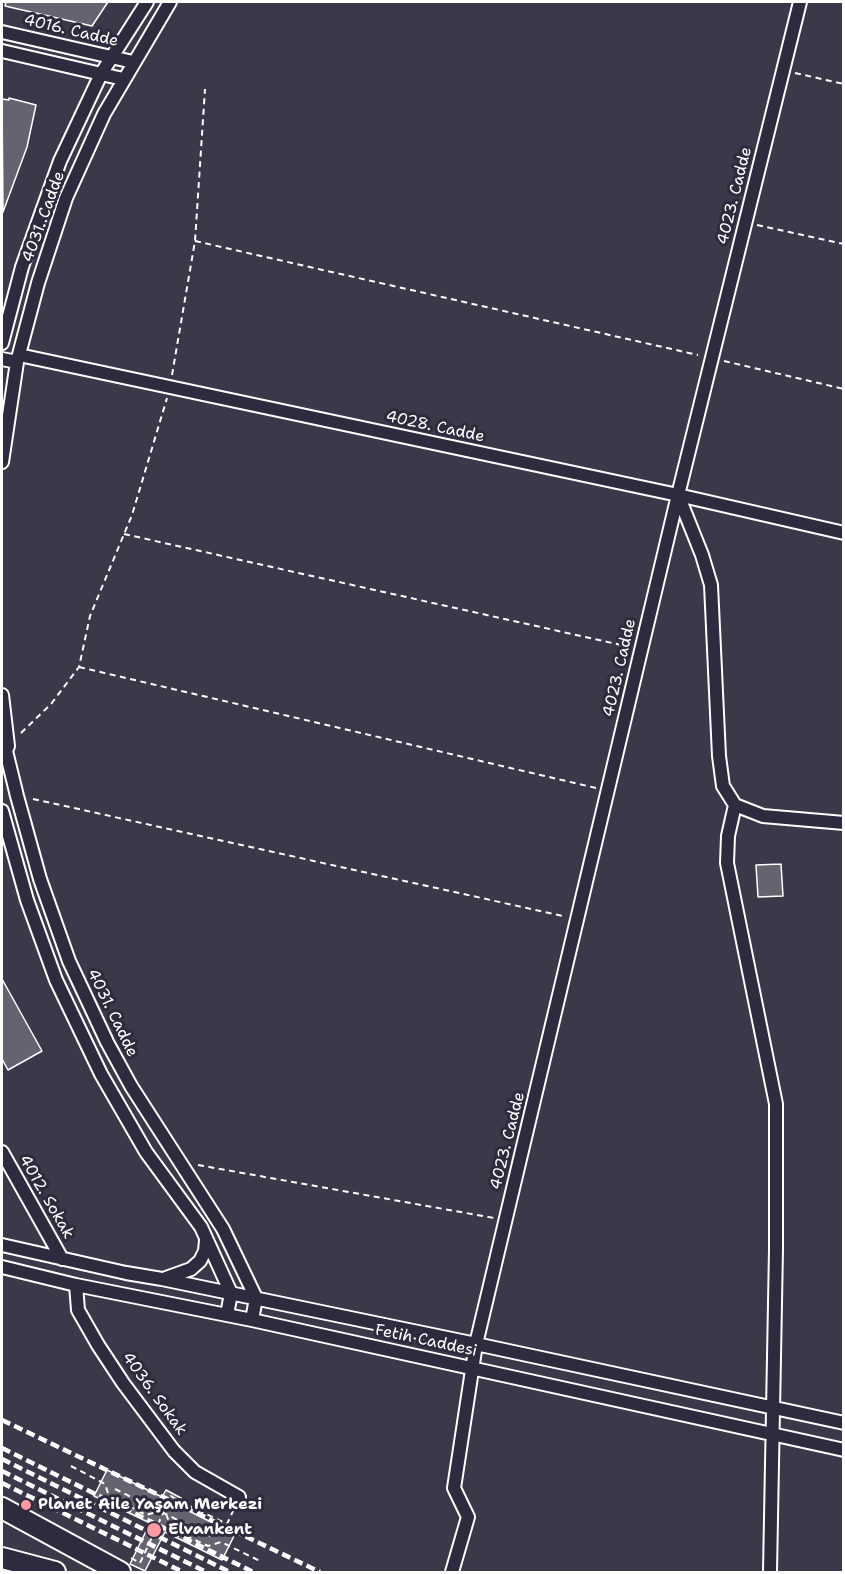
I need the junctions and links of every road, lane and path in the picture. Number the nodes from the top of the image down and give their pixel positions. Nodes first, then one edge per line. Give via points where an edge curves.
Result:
1 (147, 2) edge
2 (170, 2) edge
3 (800, 2) edge
4 (2, 32) edge
5 (2, 51) edge
6 (111, 57) junction
7 (133, 62) junction
8 (783, 70) junction
9 (101, 74) junction
10 (123, 78) junction
11 (843, 84) edge
12 (205, 89) dead end
13 (745, 222) junction
14 (195, 241) junction
15 (843, 244) edge
16 (4, 324) edge
17 (26, 328) junction
18 (2, 343) edge
19 (18, 358) junction
20 (712, 358) junction
21 (2, 359) edge
22 (170, 387) junction
23 (843, 390) edge
24 (2, 462) edge
25 (678, 495) junction
26 (843, 533) edge
27 (124, 534) junction
28 (641, 649) junction
29 (80, 667) junction
30 (2, 694) edge
31 (8, 746) junction
32 (608, 791) junction
33 (17, 796) junction
34 (735, 805) junction
35 (2, 811) edge
36 (843, 823) edge
37 (578, 919) junction
38 (2, 1152) edge
39 (182, 1168) junction
40 (506, 1220) junction
41 (206, 1239) junction
42 (2, 1245) edge
43 (62, 1259) junction
44 (2, 1267) edge
45 (162, 1279) junction
46 (76, 1285) junction
47 (231, 1293) junction
48 (256, 1298) junction
49 (227, 1315) junction
50 (252, 1320) junction
51 (476, 1344) junction
52 (472, 1368) junction
53 (773, 1407) junction
54 (843, 1423) edge
55 (772, 1434) junction
56 (843, 1450) edge
57 (71, 1466) dead end
58 (115, 1489) dead end
59 (239, 1497) joint
60 (2, 1508) edge
61 (163, 1513) junction
62 (210, 1536) dead end
63 (2, 1557) edge
64 (260, 1561) dead end
65 (125, 1565) edge
66 (55, 1572) edge
67 (452, 1572) edge
68 (770, 1572) edge

1 - 6 street, 4031. Cadde
2 - 7 street, 4031. Cadde
3 - 8 street, 4023. Cadde
4 - 6 street, 4016. Cadde
5 - 9 street
6 - 7 street, 4016. Cadde
6 - 9 street, 4031. Cadde
7 - 10 street, 4031. Cadde
8 - 11 path
8 - 13 street, 4023. Cadde
9 - 10 street
9 - 16 street, 4031. Cadde via 60,161
10 - 17 street, 4031. Cadde via 66,198
12 - 14 path
13 - 15 path
13 - 20 street, 4023. Cadde
14 - 20 path
14 - 22 path
16 - 17 street
16 - 18 street, 4031. Cadde
17 - 19 street, 4031. Cadde
19 - 21 street, 4028. Cadde
19 - 22 street, 4028. Cadde
19 - 24 street, 4031. Cadde
20 - 23 path
20 - 25 street, 4023. Cadde
22 - 25 street, 4028. Cadde
22 - 27 path
25 - 26 street, 4028. Cadde
25 - 28 street, 4023. Cadde
25 - 34 street via 711,585 719,756 723,786
27 - 28 path
27 - 29 path via 90,616
28 - 32 street, 4023. Cadde
29 - 31 path via 51,704
29 - 32 path
30 - 31 street, 4031. Cadde
31 - 33 street, 4031. Cadde
32 - 37 street, 4023. Cadde
33 - 37 path
33 - 39 street, 4031. Cadde via 40,879 69,961 131,1086
34 - 36 street via 763,816
34 - 53 street via 727,863 776,1104
35 - 41 street via 40,940 79,1030 147,1152
37 - 40 street, 4023. Cadde
38 - 43 street, 4012. Sokak
39 - 40 path via 191,1164
39 - 48 street, 4031. Cadde via 216,1215
40 - 51 street, 4023. Cadde
41 - 45 street via 200,1261 191,1269
41 - 47 street
42 - 43 street, Fetih Caddesi
43 - 45 street, Fetih Caddesi
44 - 46 street, Fetih Caddesi
45 - 47 street, Fetih Caddesi
46 - 49 street, Fetih Caddesi
46 - 59 street, 4036. Sokak via 78,1310 98,1345 174,1451 195,1472
47 - 48 street, Fetih Caddesi
47 - 49 street
48 - 50 street
48 - 51 street, Fetih Caddesi
49 - 50 street, Fetih Caddesi
50 - 52 street, Fetih Caddesi
51 - 52 street, 4023. Cadde
51 - 53 street, Fetih Caddesi
52 - 55 street, Fetih Caddesi
52 - 67 street, 4023. Cadde via 454,1488 468,1517
53 - 54 street, Fetih Caddesi
53 - 55 street
55 - 56 street, Fetih Caddesi
55 - 68 street
57 - 61 path via 105,1484 109,1496 146,1515
58 - 61 path
59 - 61 path, bridge via 226,1524 171,1496
60 - 65 main road
61 - 62 path
61 - 64 path via 172,1529 208,1546 221,1542
61 - 65 path, bridge via 140,1563
63 - 66 main road

